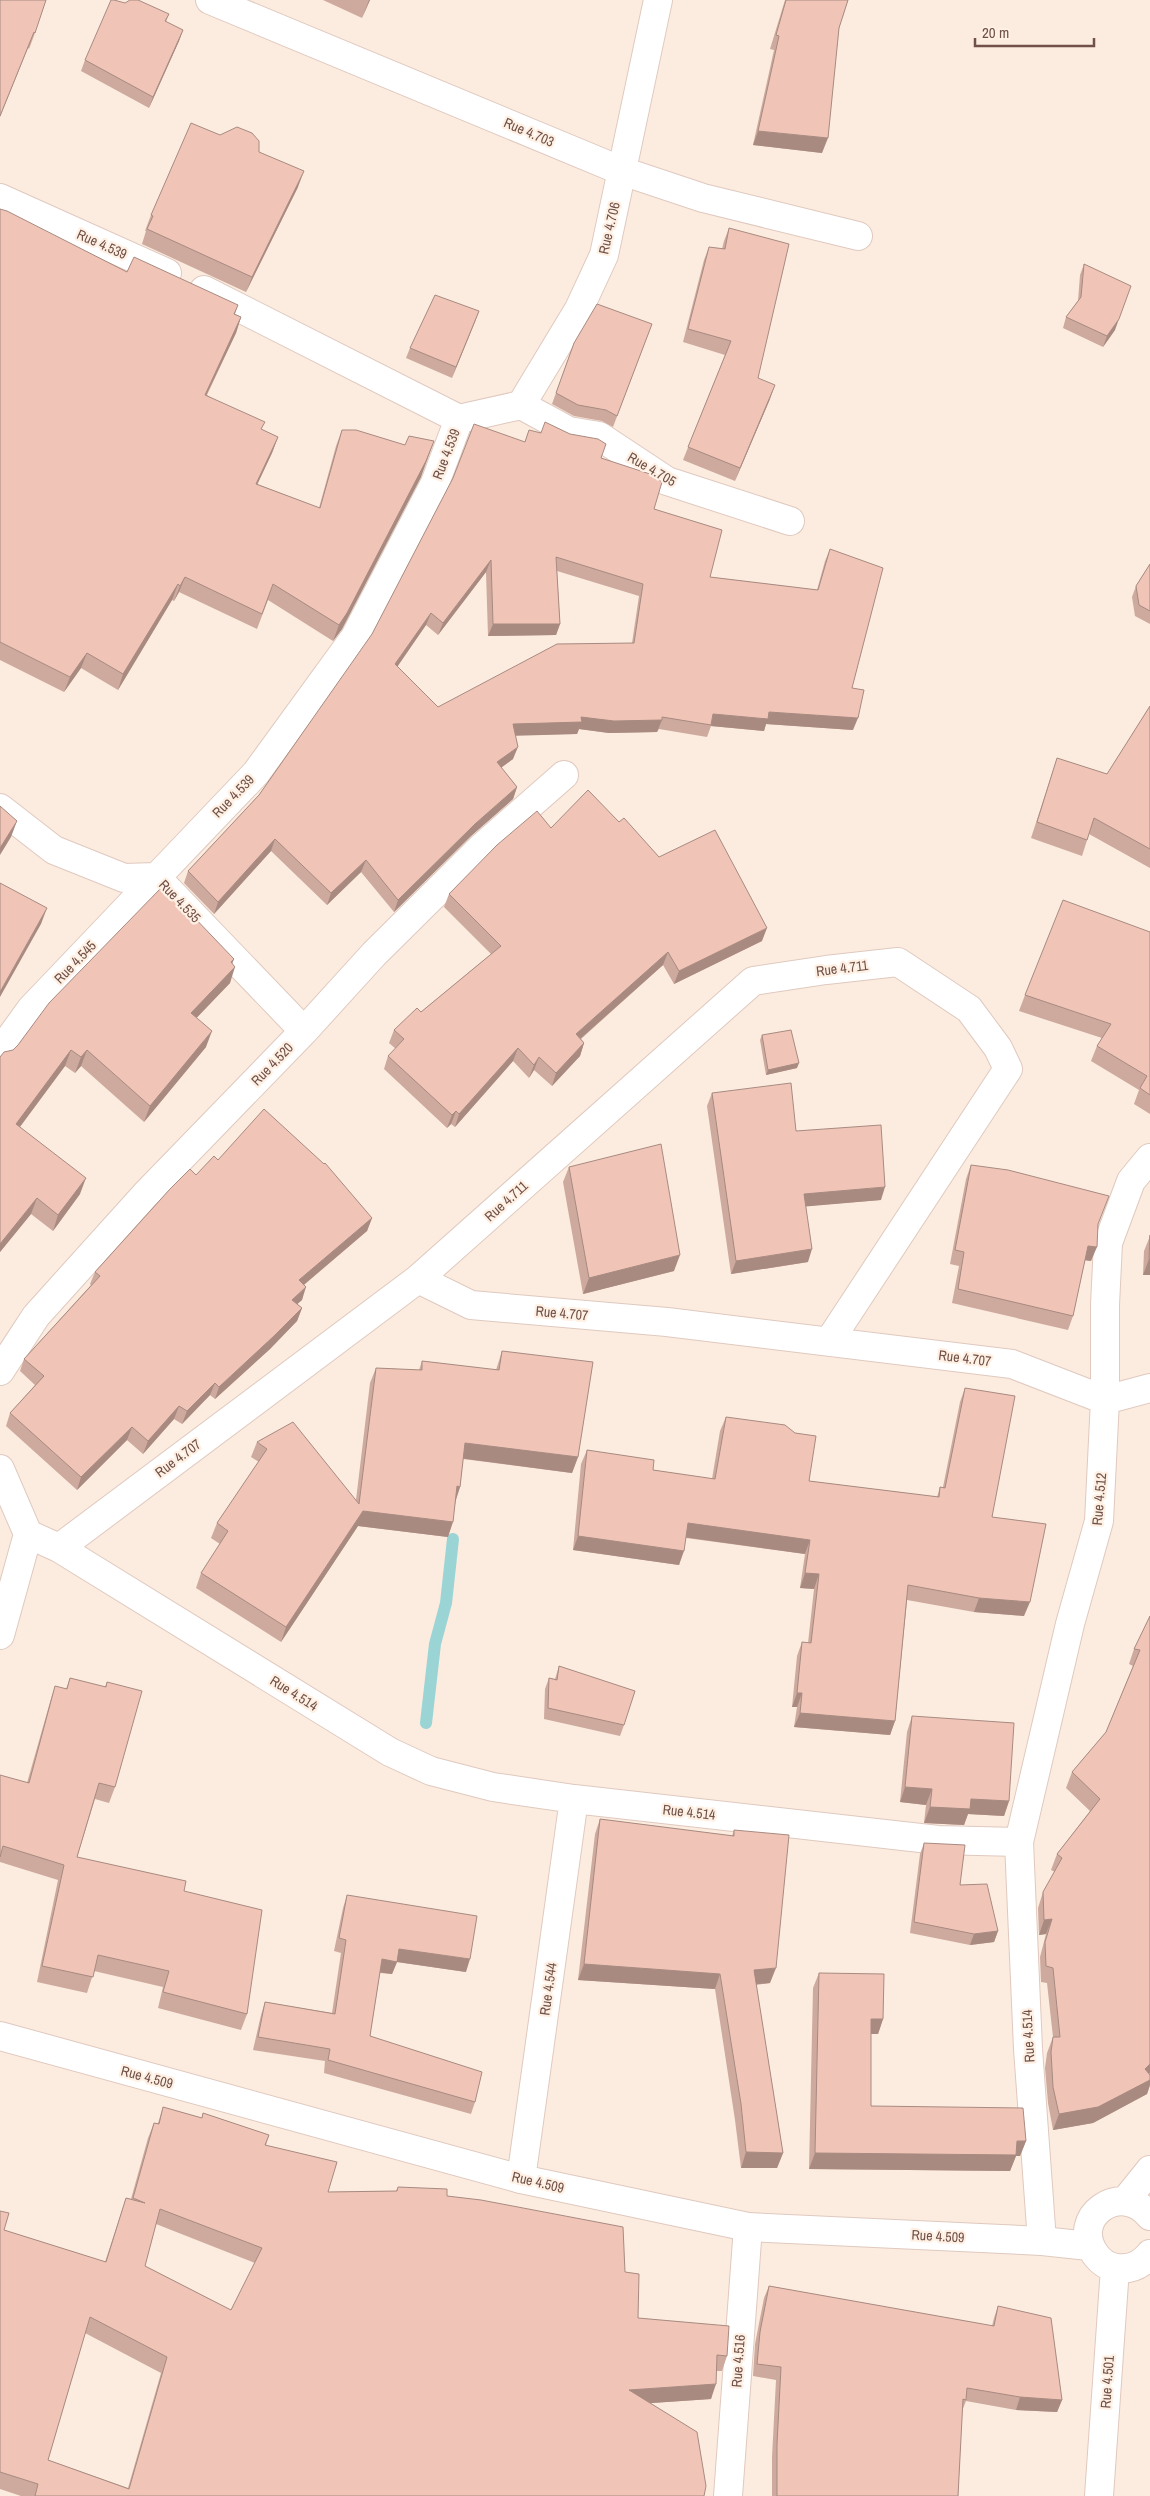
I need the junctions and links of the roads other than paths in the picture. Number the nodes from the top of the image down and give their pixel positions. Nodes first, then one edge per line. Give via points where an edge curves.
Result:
1 (210, 0) edge
2 (658, 0) edge
3 (622, 171) junction
4 (0, 198) edge
5 (858, 236) dead end
6 (520, 405) junction
7 (459, 419) junction
8 (790, 521) dead end
9 (564, 774) dead end
10 (0, 808) edge
11 (156, 877) junction
12 (304, 1031) junction
13 (0, 1052) edge
14 (1150, 1158) edge
15 (418, 1279) junction
16 (830, 1340) junction
17 (0, 1371) edge
18 (1150, 1388) edge
19 (1105, 1400) junction
20 (0, 1469) edge
21 (28, 1534) junction
22 (59, 1548) junction
23 (0, 1634) edge
24 (574, 1799) junction
25 (1019, 1842) junction
26 (0, 2036) edge
27 (1150, 2170) edge
28 (521, 2179) junction
29 (1125, 2201) junction
30 (1150, 2216) edge
31 (748, 2227) junction
32 (1042, 2241) junction
33 (1089, 2246) junction
34 (1150, 2254) edge
35 (1115, 2268) junction
36 (728, 2496) edge
37 (1099, 2496) edge

1 - 3 street, Rue 4.703
2 - 3 street, Rue 4.706
3 - 5 street, Rue 4.703 via 703,198
3 - 6 street, Rue 4.706 via 604,255 579,309
4 - 7 street, Rue 4.539 via 225,299
6 - 7 street
6 - 8 street, Rue 4.705 via 568,431 599,436 667,481
7 - 11 street, Rue 4.539 via 435,482 355,637 256,774
9 - 12 street, Rue 4.520 via 482,848 388,941
10 - 11 street, Rue 4.535 via 54,850 124,878
11 - 12 street, Rue 4.535
11 - 13 street, Rue 4.545 via 31,1009
12 - 17 street, Rue 4.520 via 145,1195 36,1316
14 - 19 street, Rue 4.512 via 1131,1181 1108,1243 1104,1305
15 - 16 street, Rue 4.707 via 471,1305
15 - 16 street, Rue 4.711 via 753,981 898,962 969,1009 998,1048 1008,1069
15 - 22 street, Rue 4.707
16 - 19 street, Rue 4.707 via 1012,1364
18 - 19 street
19 - 25 street, Rue 4.512 via 1099,1521 1070,1624
20 - 21 street
21 - 22 street, Rue 4.514
21 - 23 street
22 - 24 street, Rue 4.514 via 390,1752 431,1771 493,1787
24 - 25 street, Rue 4.514 via 938,1840
24 - 28 street, Rue 4.544
25 - 32 street, Rue 4.514 via 1028,2049
26 - 28 street, Rue 4.509
27 - 29 street
28 - 31 street, Rue 4.509
29 - 30 street via 1143,2207
29 - 33 street via 1114,2201 1101,2207 1092,2218 1087,2232
31 - 32 street, Rue 4.509
31 - 36 street, Rue 4.516
32 - 33 street, Rue 4.509
33 - 35 street via 1099,2260
34 - 35 street via 1130,2268
35 - 37 street, Rue 4.501

